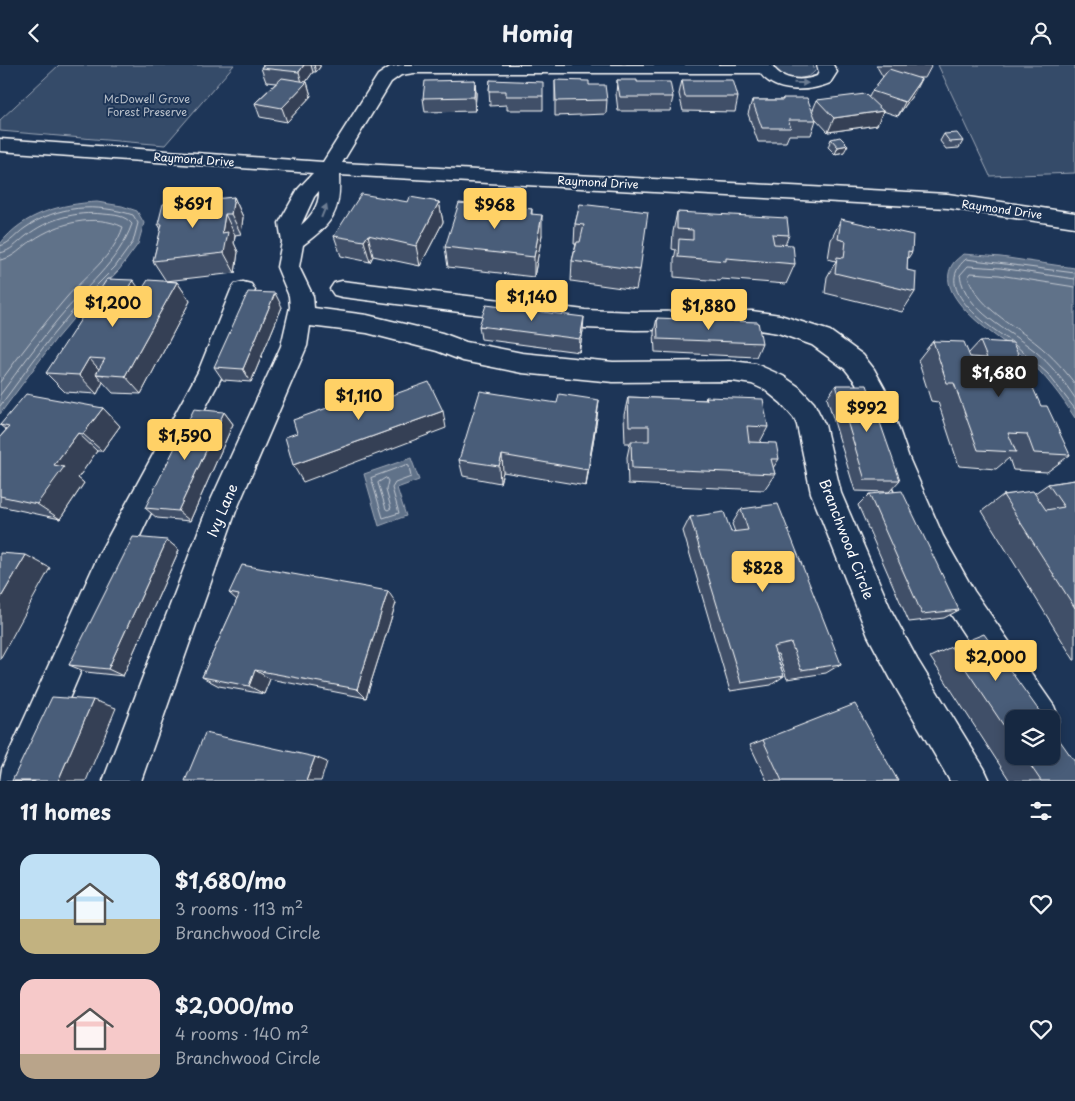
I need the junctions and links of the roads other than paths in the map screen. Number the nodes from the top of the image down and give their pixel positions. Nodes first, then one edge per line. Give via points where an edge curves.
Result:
1 (825, 65) edge
2 (764, 67) edge
3 (0, 145) edge
4 (329, 168) junction
5 (1075, 220) edge
6 (342, 289) dead end
7 (243, 290) dead end
8 (457, 303) junction
9 (302, 316) junction
10 (442, 343) junction
11 (1035, 710) edge
12 (15, 781) edge
13 (122, 781) edge
14 (971, 781) edge

2 -> 1 street via 779,80 804,84 824,79 828,72
2 - 4 street via 415,68 396,71 381,84
3 - 4 street, Raymond Drive
4 - 5 street, Raymond Drive via 948,201
4 - 9 street, Ivy Lane via 330,196 319,222 294,241 288,267 301,296
6 - 8 street
7 - 12 street via 210,374 111,563
8 - 10 street
8 - 11 street via 611,320 761,321 803,330 839,349 854,362 872,389 932,546 962,602
9 - 10 street, Branchwood Circle via 367,325
9 - 13 street, Ivy Lane via 294,346 217,520
10 - 14 street, Branchwood Circle via 463,351 522,363 574,369 756,374 790,395 811,425 826,493 880,624 904,671

